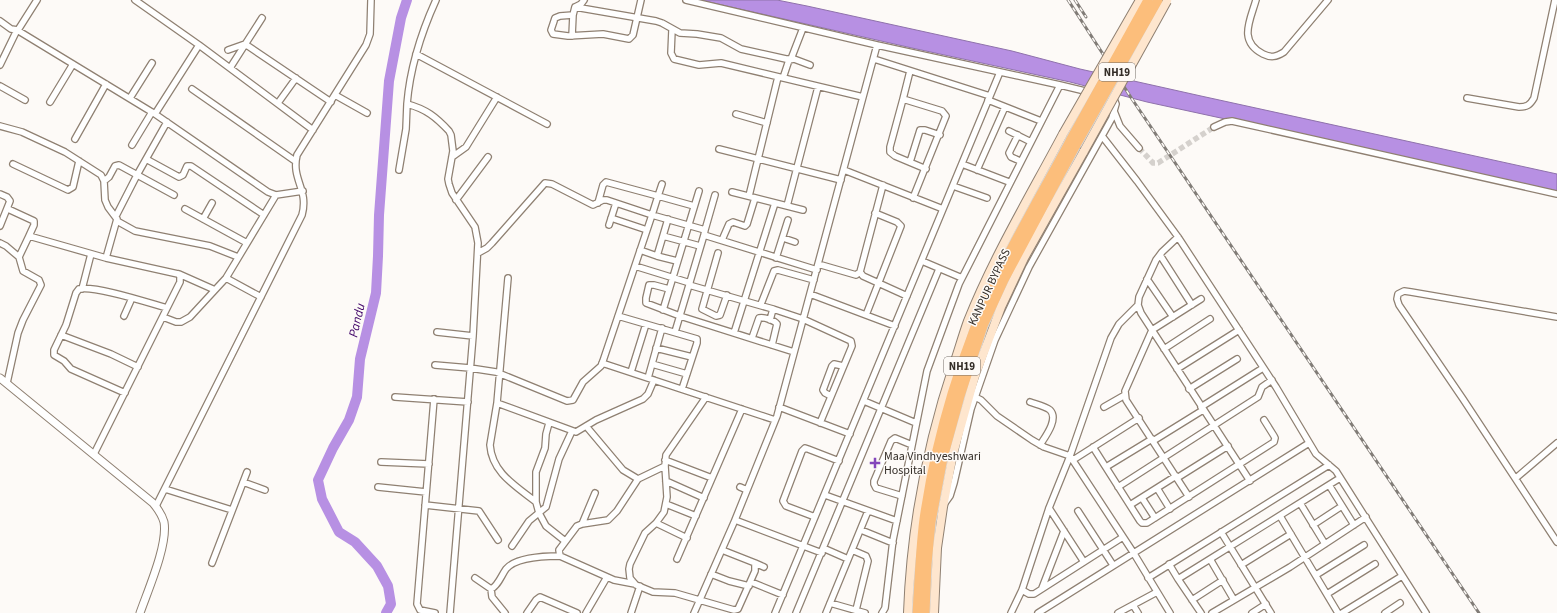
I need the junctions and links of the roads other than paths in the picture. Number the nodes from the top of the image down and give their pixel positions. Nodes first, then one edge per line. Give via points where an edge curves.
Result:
1 (135, 0) edge
2 (371, 0) edge
3 (436, 0) edge
4 (584, 0) edge
5 (641, 0) edge
6 (686, 0) edge
7 (1140, 0) edge
8 (1148, 0) edge
9 (1165, 0) edge
10 (1256, 0) edge
11 (1328, 0) edge
12 (1556, 0) edge
13 (35, 1) edge
14 (575, 7) junction
15 (573, 15) junction
16 (637, 17) junction
17 (262, 18) dead end
18 (0, 21) edge
19 (803, 28) junction
20 (17, 30) junction
21 (672, 30) junction
22 (572, 36) junction
23 (245, 44) junction
24 (199, 45) junction
25 (877, 46) junction
26 (228, 50) dead end
27 (416, 54) junction
28 (874, 59) junction
29 (152, 63) dead end
30 (73, 64) junction
31 (810, 64) dead end
32 (0, 65) edge
33 (230, 68) junction
34 (910, 70) junction
35 (1000, 72) junction
36 (296, 78) junction
37 (781, 78) junction
38 (106, 84) junction
39 (1060, 85) junction
40 (0, 86) edge
41 (818, 87) junction
42 (192, 89) dead end
43 (335, 95) junction
44 (497, 97) junction
45 (130, 98) junction
46 (864, 98) junction
47 (989, 98) junction
48 (1467, 98) dead end
49 (903, 99) junction
50 (25, 100) dead end
51 (50, 102) dead end
52 (331, 102) junction
53 (278, 104) junction
54 (407, 104) junction
55 (1005, 107) junction
56 (1114, 111) junction
57 (154, 113) junction
58 (366, 113) dead end
59 (736, 114) dead end
60 (1041, 121) junction
61 (167, 122) junction
62 (767, 123) junction
63 (547, 124) dead end
64 (0, 126) edge
65 (1214, 128) tunnel mouth
66 (313, 130) junction
67 (1009, 131) dead end
68 (940, 135) junction
69 (1018, 135) junction
70 (1102, 136) junction
71 (75, 138) dead end
72 (1030, 142) junction
73 (132, 145) dead end
74 (1139, 148) tunnel mouth
75 (719, 149) dead end
76 (452, 157) junction
77 (488, 157) dead end
78 (758, 159) junction
79 (146, 160) junction
80 (79, 161) junction
81 (295, 161) junction
82 (1020, 161) junction
83 (910, 162) junction
84 (13, 164) dead end
85 (962, 164) junction
86 (797, 169) junction
87 (926, 169) junction
88 (399, 170) dead end
89 (844, 170) junction
90 (977, 170) junction
91 (137, 175) junction
92 (841, 180) junction
93 (104, 181) junction
94 (1009, 182) junction
95 (662, 184) dead end
96 (883, 185) junction
97 (953, 186) junction
98 (302, 191) junction
99 (699, 191) dead end
100 (732, 192) dead end
101 (0, 194) edge
102 (1557, 194) edge
103 (174, 195) dead end
104 (276, 195) junction
105 (715, 195) dead end
106 (658, 196) junction
107 (752, 197) junction
108 (914, 198) junction
109 (987, 198) dead end
110 (456, 200) junction
111 (598, 202) junction
112 (212, 203) dead end
113 (616, 203) junction
114 (775, 203) junction
115 (694, 206) junction
116 (787, 206) junction
117 (8, 209) junction
118 (185, 209) dead end
119 (803, 210) dead end
120 (943, 210) junction
121 (875, 213) junction
122 (264, 215) junction
123 (652, 215) junction
124 (611, 218) junction
125 (117, 219) junction
126 (203, 219) junction
127 (668, 219) junction
128 (788, 220) dead end
129 (609, 225) dead end
130 (688, 225) junction
131 (0, 226) edge
132 (648, 230) junction
133 (704, 233) junction
134 (29, 236) junction
135 (663, 236) junction
136 (1178, 237) junction
137 (782, 238) junction
138 (722, 240) junction
139 (684, 242) junction
140 (795, 242) dead end
141 (0, 243) edge
142 (247, 243) junction
143 (700, 246) junction
144 (640, 250) junction
145 (718, 252) dead end
146 (759, 252) junction
147 (478, 253) junction
148 (91, 254) junction
149 (1160, 255) junction
150 (657, 256) junction
151 (19, 257) junction
152 (106, 258) junction
153 (238, 258) junction
154 (776, 258) junction
155 (678, 261) junction
156 (922, 261) junction
157 (818, 264) junction
158 (635, 266) junction
159 (938, 269) junction
160 (817, 270) junction
161 (860, 272) junction
162 (178, 274) junction
163 (226, 278) junction
164 (508, 278) dead end
165 (672, 278) junction
166 (962, 278) junction
167 (1148, 279) junction
168 (814, 280) junction
169 (878, 283) junction
170 (689, 284) junction
171 (82, 289) junction
172 (669, 289) junction
173 (215, 290) junction
174 (707, 290) junction
175 (810, 294) junction
176 (727, 295) junction
177 (908, 296) junction
178 (261, 297) junction
179 (132, 298) junction
180 (1202, 299) dead end
181 (744, 300) junction
182 (1192, 305) junction
183 (762, 306) junction
184 (1138, 306) junction
185 (167, 308) junction
186 (773, 309) junction
187 (663, 310) junction
188 (866, 314) junction
189 (124, 316) dead end
190 (618, 316) junction
191 (680, 316) junction
192 (163, 317) junction
193 (1173, 317) junction
194 (1557, 317) edge
195 (803, 319) junction
196 (1210, 319) dead end
197 (770, 320) junction
198 (646, 324) junction
199 (895, 326) junction
200 (662, 328) junction
201 (1152, 330) junction
202 (1239, 330) junction
203 (437, 332) dead end
204 (676, 332) junction
205 (734, 333) junction
206 (61, 335) junction
207 (473, 336) junction
208 (752, 338) junction
209 (772, 345) junction
210 (656, 348) junction
211 (1164, 349) junction
212 (794, 352) junction
213 (692, 357) junction
214 (1237, 359) dead end
215 (602, 363) junction
216 (652, 364) junction
217 (434, 365) dead end
218 (843, 366) junction
219 (138, 367) junction
220 (470, 368) junction
221 (1263, 368) junction
222 (1177, 370) junction
223 (630, 372) junction
224 (500, 373) junction
225 (687, 374) junction
226 (0, 378) edge
227 (648, 378) junction
228 (654, 380) junction
229 (1272, 380) junction
230 (7, 383) junction
231 (682, 389) junction
232 (1189, 389) junction
233 (125, 392) junction
234 (1125, 395) junction
235 (395, 396) dead end
236 (831, 396) junction
237 (706, 397) junction
238 (975, 397) junction
239 (434, 399) junction
240 (864, 401) junction
241 (468, 402) junction
242 (1030, 402) dead end
243 (497, 403) junction
244 (779, 407) junction
245 (1104, 407) dead end
246 (881, 408) junction
247 (742, 409) junction
248 (1202, 409) junction
249 (1139, 418) junction
250 (775, 420) junction
251 (1264, 420) dead end
252 (820, 422) junction
253 (549, 423) junction
254 (916, 423) junction
255 (1214, 425) junction
256 (586, 426) junction
257 (572, 431) junction
258 (850, 434) junction
259 (1153, 440) junction
260 (1309, 443) junction
261 (1557, 443) edge
262 (912, 445) junction
263 (1040, 445) junction
264 (1228, 446) junction
265 (1093, 447) junction
266 (94, 454) junction
267 (1164, 457) junction
268 (1072, 458) junction
269 (839, 461) junction
270 (380, 462) dead end
271 (665, 463) junction
272 (428, 464) junction
273 (1240, 464) junction
274 (1329, 465) junction
275 (1106, 467) junction
276 (247, 472) dead end
277 (1177, 477) junction
278 (712, 478) junction
279 (1340, 478) junction
280 (1516, 478) junction
281 (638, 479) junction
282 (666, 481) junction
283 (1250, 481) junction
284 (243, 482) junction
285 (1329, 485) junction
286 (740, 486) dead end
287 (378, 487) dead end
288 (1118, 487) junction
289 (1157, 488) junction
290 (165, 489) junction
291 (265, 490) dead end
292 (747, 490) junction
293 (426, 492) junction
294 (595, 494) dead end
295 (825, 495) junction
296 (902, 496) junction
297 (1189, 497) junction
298 (704, 498) junction
299 (1142, 498) junction
300 (536, 502) junction
301 (843, 502) junction
302 (666, 504) junction
303 (1300, 504) junction
304 (1130, 505) junction
305 (156, 506) junction
306 (425, 506) junction
307 (1342, 506) junction
308 (943, 507) junction
309 (459, 508) junction
310 (1049, 508) junction
311 (1170, 509) junction
312 (232, 510) junction
313 (868, 511) junction
314 (1078, 511) dead end
315 (539, 513) junction
316 (696, 516) junction
317 (1280, 516) junction
318 (815, 517) junction
319 (1366, 517) junction
320 (1155, 518) junction
321 (736, 520) junction
322 (897, 521) junction
323 (656, 523) junction
324 (582, 524) junction
325 (1313, 525) junction
326 (1354, 525) junction
327 (860, 530) junction
328 (1064, 531) junction
329 (1221, 532) junction
330 (1291, 534) junction
331 (1123, 537) junction
332 (687, 538) junction
333 (498, 540) dead end
334 (566, 540) junction
335 (1557, 542) edge
336 (893, 543) junction
337 (1325, 544) junction
338 (1364, 545) dead end
339 (512, 546) dead end
340 (803, 546) junction
341 (1230, 547) junction
342 (722, 550) junction
343 (822, 550) junction
344 (852, 550) junction
345 (1103, 550) junction
346 (1133, 552) junction
347 (560, 556) junction
348 (1305, 556) junction
349 (678, 559) dead end
350 (848, 559) junction
351 (1210, 559) junction
352 (1084, 562) junction
353 (212, 563) dead end
354 (755, 563) junction
355 (1169, 564) junction
356 (1375, 564) dead end
357 (1113, 565) junction
358 (1241, 565) junction
359 (764, 566) dead end
360 (711, 574) junction
361 (1316, 575) junction
362 (1402, 576) junction
363 (607, 577) junction
364 (475, 578) dead end
365 (1148, 578) junction
366 (1178, 579) junction
367 (1223, 580) junction
368 (750, 584) junction
369 (638, 585) junction
370 (1255, 587) junction
371 (491, 589) junction
372 (1042, 589) junction
373 (1022, 590) junction
374 (1157, 592) junction
375 (1327, 594) junction
376 (783, 595) junction
377 (1192, 600) junction
378 (1234, 600) junction
379 (699, 602) junction
380 (830, 603) junction
381 (1400, 603) dead end
382 (1266, 604) junction
383 (1133, 605) junction
384 (856, 610) junction
385 (140, 613) edge
386 (435, 613) edge
387 (450, 613) edge
388 (505, 613) edge
389 (527, 613) edge
390 (577, 613) edge
391 (586, 613) edge
392 (631, 613) edge
393 (694, 613) edge
394 (775, 613) edge
395 (796, 613) edge
396 (826, 613) edge
397 (865, 613) edge
398 (882, 613) edge
399 (908, 613) edge
400 (918, 613) edge
401 (925, 613) edge
402 (934, 613) edge
403 (1011, 613) edge
404 (1038, 613) edge
405 (1118, 613) edge
406 (1138, 613) edge
407 (1170, 613) edge
408 (1201, 613) edge
409 (1212, 613) edge
410 (1252, 613) edge
411 (1271, 613) edge
412 (1338, 613) edge
413 (1342, 613) edge
414 (1385, 613) edge
415 (1426, 613) edge

1 - 24 street
2 - 43 street via 370,34 366,45
3 - 27 street via 422,32
4 - 14 street
5 - 16 street
6 - 19 street
7 - 399 main road, bridge via 1062,134 990,271 968,322 930,445 915,521
8 - 400 highway, KANPUR BYPASS / NH19, bridge via 999,274 977,324 952,393 936,453 924,519
9 - 308 main road, bridge via 1024,258 1001,307 975,376 953,454
9 - 401 highway, KANPUR BYPASS / NH19, bridge via 1076,145 1004,280 983,326 943,458 931,522
10 - 11 street via 1247,35 1254,49 1270,57 1284,52
12 - 48 street via 1534,98 1530,104 1519,107
13 - 20 street
14 - 15 street
14 - 16 street
15 - 22 street
15 - 22 street via 557,16 552,30 555,35
16 - 21 street via 662,22
16 - 22 street via 633,35 629,39 603,34
17 - 23 street
18 - 20 street
19 - 21 street via 791,58 786,59 741,49 721,38
19 - 25 street
20 - 30 street
20 - 32 street
21 - 37 street via 671,53 674,59 699,65 721,63
23 - 26 street
23 - 33 street
23 - 36 street
24 - 33 street
24 - 57 street
25 - 28 street
25 - 35 street
27 - 44 street
27 - 54 street
28 - 34 street
28 - 46 street
29 - 45 street
30 - 38 street
30 - 51 street
31 - 37 street via 791,58
33 - 53 street
34 - 47 street
34 - 49 street
35 - 39 street
35 - 47 street
36 - 52 street
36 - 53 street
37 - 41 street
37 - 62 street
38 - 45 street
38 - 71 street
39 - 56 street via 1114,99
39 - 60 street
40 - 50 street
41 - 46 street
41 - 86 street
42 - 81 street
43 - 52 street
43 - 58 street
44 - 63 street
44 - 76 street via 466,147
45 - 57 street
46 - 89 street
47 - 55 street
47 - 85 street
49 - 68 street via 945,113 946,120
49 - 83 street via 890,152
52 - 66 street
53 - 66 street
54 - 76 street via 426,110 449,131 452,139
54 - 88 street via 406,129
55 - 60 street
55 - 90 street
56 - 70 street
56 - 74 street via 1120,126
57 - 61 street
57 - 73 street
59 - 62 street
60 - 72 street
61 - 79 street
61 - 104 street
62 - 78 street
64 - 80 street via 22,132
65 - 102 street via 1232,121
66 - 81 street
67 - 69 street
68 - 83 street via 920,130
68 - 87 street
69 - 72 street
69 - 82 street via 1009,154
70 - 136 street
70 - 238 street via 1029,267 995,340
72 - 82 street
75 - 78 street
76 - 110 street via 448,179
77 - 110 street
78 - 86 street
78 - 107 street
79 - 91 street
79 - 122 street via 179,177 183,175 187,166 191,166
80 - 84 street via 73,187 68,190
80 - 93 street via 101,175
81 - 98 street
82 - 94 street
83 - 87 street
85 - 90 street
85 - 97 street
86 - 92 street
86 - 116 street
87 - 108 street
89 - 92 street
89 - 96 street
90 - 94 street
91 - 93 street via 117,165
91 - 103 street
91 - 125 street
92 - 157 street
93 - 125 street via 105,200
94 - 166 street
95 - 106 street
96 - 108 street
96 - 121 street
97 - 109 street
97 - 120 street
98 - 104 street
98 - 178 street via 305,200 302,215
99 - 115 street
100 - 107 street
101 - 117 street via 10,199
104 - 122 street
105 - 133 street
106 - 111 street via 606,182
106 - 115 street
106 - 123 street
107 - 114 street
107 - 138 street via 747,224 728,224
108 - 120 street
110 - 147 street via 477,231
111 - 113 street via 607,200
111 - 147 street via 593,205 546,183 488,248
112 - 126 street
113 - 123 street
113 - 124 street
114 - 116 street
114 - 146 street
115 - 130 street
116 - 119 street
117 - 131 street
117 - 134 street via 34,221
118 - 126 street
120 - 156 street
121 - 161 street
121 - 169 street via 901,226
122 - 142 street
123 - 127 street
123 - 132 street
124 - 129 street
124 - 132 street
125 - 152 street
125 - 153 street via 135,231 210,246
126 - 142 street
127 - 130 street
127 - 135 street
128 - 137 street
130 - 133 street
130 - 139 street
132 - 144 street
133 - 138 street
133 - 143 street
134 - 148 street
134 - 151 street
135 - 139 street
135 - 150 street
136 - 149 street
136 - 202 street
137 - 140 street
137 - 154 street
138 - 146 street
139 - 143 street
139 - 155 street
141 - 151 street
142 - 153 street
143 - 170 street
144 - 150 street
144 - 158 street
145 - 174 street
146 - 154 street
146 - 181 street
147 - 207 street
148 - 152 street
148 - 171 street
149 - 167 street
149 - 182 street
150 - 155 street
151 - 230 street via 23,271 39,280 41,285 18,333
152 - 162 street
153 - 163 street
154 - 160 street
155 - 165 street
156 - 159 street
156 - 177 street
157 - 160 street
157 - 161 street via 856,275
158 - 165 street
158 - 190 street
159 - 166 street
159 - 246 street
160 - 168 street
161 - 169 street
162 - 173 street
162 - 185 street via 180,282
163 - 173 street
163 - 178 street
164 - 224 street
165 - 170 street
165 - 172 street
166 - 254 street via 927,371
167 - 184 street via 1139,297
167 - 193 street
168 - 175 street
168 - 183 street via 776,270 772,274
169 - 177 street
169 - 188 street
170 - 174 street
170 - 191 street
171 - 179 street
171 - 206 street via 76,293
172 - 187 street
172 - 187 street via 654,285 648,288 646,303
173 - 192 street via 185,320 176,322
174 - 176 street
174 - 176 street via 702,309 716,316 721,314
175 - 188 street
175 - 195 street
176 - 181 street
177 - 199 street
178 - 290 street
179 - 185 street
179 - 189 street
180 - 182 street
181 - 183 street
181 - 205 street
182 - 193 street
183 - 186 street
184 - 201 street
184 - 268 street via 1119,324 1111,338
185 - 192 street
186 - 195 street
186 - 197 street
187 - 191 street
188 - 199 street
190 - 198 street
190 - 215 street
191 - 204 street
191 - 205 street
192 - 219 street
193 - 201 street
194 - 280 street via 1411,292 1404,291 1398,294 1398,305
195 - 212 street
195 - 218 street via 851,341 852,346
196 - 211 street
197 - 208 street via 759,318
197 - 209 street via 777,324
198 - 200 street
198 - 223 street
199 - 240 street
200 - 204 street
200 - 210 street
201 - 211 street
201 - 234 street
202 - 221 street
202 - 222 street
203 - 207 street
204 - 213 street via 696,339
205 - 208 street
206 - 219 street
206 - 233 street via 54,355 64,360 71,369
207 - 220 street
208 - 209 street
209 - 212 street
210 - 213 street
210 - 216 street
211 - 222 street
212 - 244 street
213 - 225 street
214 - 232 street
215 - 223 street
215 - 224 street via 570,401
216 - 225 street
216 - 227 street
217 - 220 street
218 - 236 street
218 - 236 street via 832,366 823,390
219 - 233 street
220 - 224 street
220 - 241 street
221 - 229 street
221 - 248 street
222 - 232 street
223 - 227 street
224 - 243 street
225 - 231 street
226 - 230 street
227 - 228 street
228 - 231 street
228 - 256 street via 643,399
229 - 255 street via 1262,387 1258,397
229 - 260 street
230 - 266 street
231 - 237 street
232 - 248 street
233 - 266 street
234 - 245 street
234 - 249 street
235 - 239 street
236 - 252 street
237 - 247 street
237 - 271 street via 666,455
238 - 263 street via 997,416
238 - 308 street via 954,483
239 - 241 street
239 - 272 street
240 - 246 street
240 - 258 street
241 - 309 street
242 - 263 street via 1049,410 1052,415 1052,425
243 - 253 street
243 - 300 street via 490,445 495,465 508,480
244 - 250 street
244 - 252 street
246 - 254 street
246 - 301 street
247 - 250 street
247 - 278 street
248 - 255 street
248 - 259 street
249 - 259 street
249 - 265 street
250 - 292 street
251 - 273 street via 1274,436 1274,442
252 - 258 street
253 - 257 street
253 - 300 street via 545,448 536,472
254 - 262 street
255 - 264 street
255 - 267 street
256 - 257 street
256 - 281 street via 623,470
257 - 315 street via 559,459 546,507
258 - 269 street
259 - 267 street
259 - 275 street
260 - 274 street via 1317,456
260 - 283 street
261 - 280 street
262 - 296 street
262 - 296 street via 898,438 891,441 874,481 876,488
263 - 268 street
264 - 273 street
264 - 277 street
265 - 268 street
265 - 275 street
266 - 305 street
267 - 277 street
267 - 288 street
268 - 310 street
268 - 331 street
269 - 295 street
269 - 318 street via 805,448 802,451 783,502 786,506
270 - 272 street
271 - 278 street
271 - 281 street
271 - 282 street
272 - 293 street
273 - 283 street
273 - 297 street
274 - 279 street
274 - 329 street
275 - 288 street
276 - 284 street
277 - 289 street
277 - 297 street
278 - 298 street
279 - 285 street
279 - 319 street
280 - 335 street
281 - 324 street via 613,516 603,522
282 - 298 street
282 - 302 street
283 - 346 street
284 - 291 street
284 - 312 street
285 - 303 street
285 - 307 street
286 - 292 street
287 - 293 street
288 - 304 street
289 - 299 street
289 - 311 street
290 - 305 street
290 - 312 street
292 - 321 street
293 - 306 street
294 - 324 street
295 - 301 street
295 - 318 street
296 - 322 street
297 - 311 street
298 - 316 street
299 - 304 street
299 - 320 street
300 - 315 street
301 - 313 street
301 - 343 street
302 - 316 street
302 - 323 street
303 - 317 street
303 - 325 street
304 - 320 street via 1142,523
305 - 385 street via 164,522 164,541
306 - 309 street
306 - 386 street via 418,607 423,612
307 - 325 street
307 - 326 street
308 - 402 main road via 937,548
309 - 333 street via 479,511
309 - 387 street
310 - 328 street
310 - 373 street
311 - 320 street
312 - 353 street
313 - 322 street
313 - 327 street
314 - 345 street
315 - 334 street via 549,530
315 - 339 street via 529,521
316 - 332 street
317 - 330 street
317 - 341 street
318 - 340 street
319 - 326 street
319 - 362 street
321 - 340 street
321 - 342 street
322 - 336 street
323 - 332 street
323 - 369 street via 646,533 630,564 630,578
324 - 334 street via 577,526
325 - 337 street
326 - 337 street
327 - 336 street
327 - 344 street
328 - 352 street
328 - 372 street
329 - 341 street
329 - 355 street
330 - 348 street
330 - 358 street
331 - 345 street
331 - 346 street
332 - 349 street
334 - 347 street via 559,550
336 - 398 street via 885,608
337 - 348 street
338 - 361 street
340 - 343 street
340 - 376 street
341 - 351 street
341 - 358 street
342 - 354 street
342 - 360 street
343 - 350 street
343 - 395 street
344 - 350 street
344 - 384 street via 866,556 868,561
345 - 352 street
345 - 357 street
346 - 357 street
346 - 365 street
347 - 363 street
347 - 371 street via 535,557 513,564
348 - 361 street
348 - 370 street
350 - 380 street
351 - 366 street
351 - 367 street
352 - 372 street
354 - 359 street
354 - 368 street
355 - 365 street
355 - 366 street
356 - 375 street
357 - 404 street
358 - 370 street
360 - 368 street via 729,581
360 - 379 street
361 - 375 street
362 - 413 street
362 - 415 street
363 - 369 street
363 - 391 street
364 - 371 street
365 - 374 street
366 - 377 street
367 - 377 street
367 - 378 street
368 - 376 street
368 - 379 street via 738,609
369 - 379 street via 654,592 675,594
369 - 392 street
370 - 378 street
370 - 382 street
371 - 388 street via 491,594
372 - 373 street via 1031,594
373 - 403 street
374 - 383 street
374 - 407 street
375 - 412 street
376 - 394 street
377 - 408 street
378 - 409 street
379 - 393 street
380 - 384 street
380 - 396 street
381 - 414 street
382 - 410 street
382 - 411 street
383 - 405 street
383 - 406 street
384 - 397 street
389 - 390 street via 540,597

